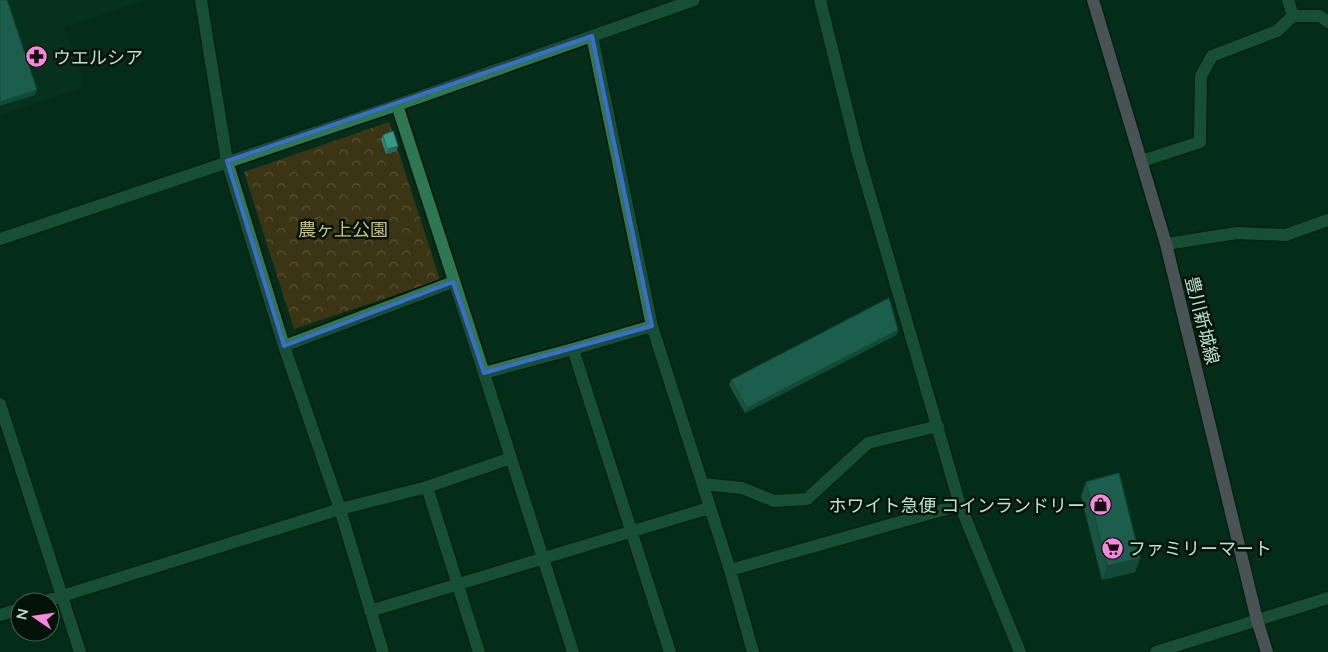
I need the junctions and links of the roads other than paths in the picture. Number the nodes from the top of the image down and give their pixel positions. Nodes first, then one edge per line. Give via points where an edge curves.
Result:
1 (201, 0) edge
2 (694, 0) edge
3 (820, 0) edge
4 (1093, 0) edge
5 (1288, 0) edge
6 (1325, 15) edge
7 (1293, 16) junction
8 (592, 36) junction
9 (397, 105) junction
10 (227, 160) junction
11 (1142, 161) junction
12 (1328, 220) edge
13 (0, 239) edge
14 (1166, 244) junction
15 (453, 282) junction
16 (652, 326) junction
17 (284, 346) junction
18 (573, 349) junction
19 (484, 373) junction
20 (0, 404) edge
21 (938, 426) junction
22 (511, 458) junction
23 (703, 484) junction
24 (427, 487) junction
25 (960, 505) junction
26 (709, 508) junction
27 (340, 509) junction
28 (631, 533) junction
29 (543, 558) junction
30 (730, 570) junction
31 (457, 585) junction
32 (63, 596) junction
33 (60, 597) edge
34 (1328, 598) edge
35 (370, 611) junction
36 (1257, 620) junction
37 (80, 652) edge
38 (383, 652) edge
39 (479, 652) edge
40 (573, 652) edge
41 (670, 652) edge
42 (753, 652) edge
43 (1020, 652) edge
44 (1156, 652) edge
45 (1267, 652) edge

1 - 10 street
2 - 8 street
3 - 21 street via 858,154
4 - 11 main road, 豊川新城線
5 - 7 street
6 - 7 street
7 - 11 street via 1277,31 1212,56 1201,76 1200,142
8 - 9 street
8 - 16 street
9 - 10 street
9 - 15 street
10 - 13 street
10 - 17 street
11 - 14 main road, 豊川新城線
12 - 14 street via 1286,235 1237,233
14 - 36 main road, 豊川新城線
15 - 17 street
15 - 19 street
16 - 18 street
16 - 23 street
17 - 27 street
18 - 19 street
18 - 28 street
19 - 22 street
20 - 32 street
21 - 23 street via 868,443 807,499 774,501 742,488
21 - 25 street
22 - 24 street
22 - 29 street
23 - 26 street
24 - 27 street
24 - 31 street
25 - 30 street
25 - 43 street
26 - 28 street
26 - 30 street
27 - 32 street
27 - 35 street
28 - 29 street
28 - 41 street
29 - 31 street
29 - 40 street
30 - 42 street
31 - 35 street
31 - 39 street
32 - 33 street
32 - 37 street
34 - 36 street
35 - 38 street
36 - 44 street
36 - 45 main road, 豊川新城線

